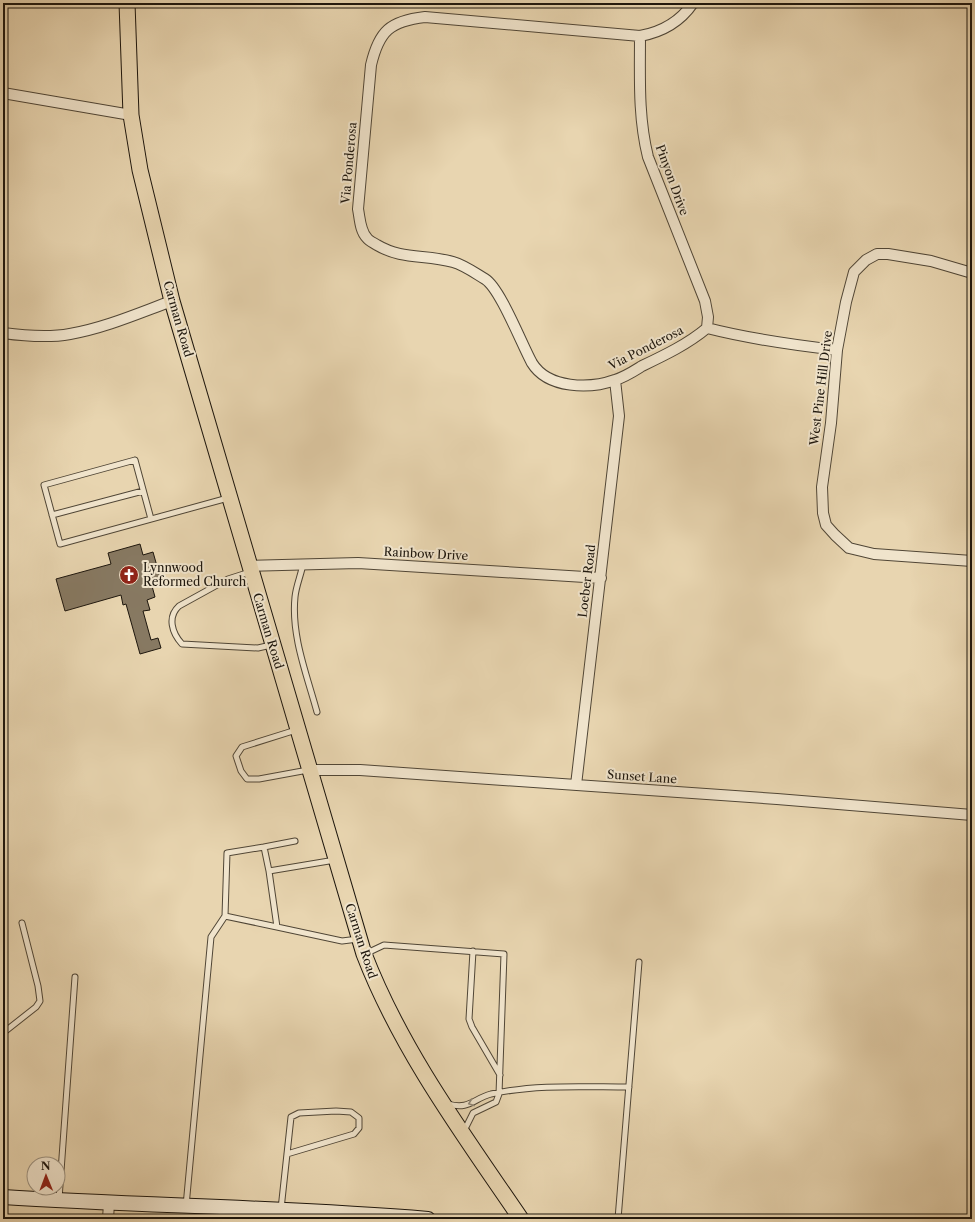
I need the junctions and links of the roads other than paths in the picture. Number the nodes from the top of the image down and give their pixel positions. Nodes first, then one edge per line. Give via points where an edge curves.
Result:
1 (127, 3) edge
2 (693, 3) edge
3 (640, 36) junction
4 (3, 93) edge
5 (131, 115) junction
6 (972, 273) edge
7 (172, 301) junction
8 (707, 328) junction
9 (3, 333) edge
10 (837, 350) junction
11 (615, 380) junction
12 (144, 491) junction
13 (229, 498) junction
14 (52, 515) junction
15 (151, 519) junction
16 (972, 561) edge
17 (304, 564) junction
18 (250, 569) junction
19 (601, 578) junction
20 (272, 645) junction
21 (317, 712) dead end
22 (297, 730) junction
23 (309, 770) junction
24 (576, 785) junction
25 (972, 815) edge
26 (295, 841) dead end
27 (264, 847) junction
28 (336, 860) junction
29 (269, 872) junction
30 (225, 916) junction
31 (22, 923) dead end
32 (276, 927) junction
33 (359, 939) junction
34 (473, 951) junction
35 (364, 954) junction
36 (640, 962) dead end
37 (75, 977) dead end
38 (3, 1033) edge
39 (500, 1076) junction
40 (629, 1086) junction
41 (500, 1094) junction
42 (443, 1103) junction
43 (463, 1134) junction
44 (287, 1154) junction
45 (3, 1197) edge
46 (59, 1200) junction
47 (109, 1204) junction
48 (186, 1206) junction
49 (281, 1210) junction
50 (108, 1219) edge
51 (423, 1219) edge
52 (428, 1219) edge
53 (521, 1219) edge
54 (618, 1219) edge

1 - 5 main road, Carman Road
2 - 3 street, Via Ponderosa via 672,24 654,33
3 - 8 street, Pinyon Drive via 640,107 645,144 658,184 705,301
3 - 11 street, Via Ponderosa via 425,17 409,19 391,26 381,36 371,65 358,210 360,226 367,238 388,252 453,262 487,280 501,300 533,364 544,375 560,383 585,386
4 - 5 street
5 - 7 main road, Carman Road via 140,170
6 - 10 street, West Pine Hill Drive via 898,255 877,254 866,260 854,272
7 - 9 street via 70,335 25,336
7 - 13 main road, Carman Road
8 - 10 street via 738,336
8 - 11 street, Via Ponderosa via 673,351
10 - 16 street, West Pine Hill Drive via 822,487 826,525 849,548 874,554
11 - 19 street, Loeber Road via 619,416
12 - 14 lane
12 - 14 lane via 135,460 44,485
12 - 15 lane
13 - 15 lane
13 - 18 main road, Carman Road
14 - 15 lane via 60,544
17 - 18 street, Rainbow Drive
17 - 19 street, Rainbow Drive via 358,564
17 - 21 lane via 295,596 295,620
18 - 20 main road, Carman Road
18 - 20 lane via 179,606 171,617 176,638 182,644 258,648
19 - 24 street, Loeber Road
20 - 22 main road, Carman Road
22 - 23 main road, Carman Road
22 - 23 lane via 242,746 236,756 247,779
23 - 24 street, Sunset Lane via 360,770
23 - 28 main road, Carman Road
24 - 25 street, Sunset Lane
26 - 27 lane
27 - 29 lane
27 - 30 lane via 226,853
28 - 29 lane
28 - 33 main road, Carman Road
29 - 32 lane
30 - 32 lane
30 - 48 lane via 211,937
31 - 38 lane via 40,1001
32 - 33 lane via 342,941
33 - 35 main road, Carman Road
34 - 35 lane via 384,945
34 - 39 lane via 470,1019
34 - 39 lane via 504,954
35 - 42 main road, Carman Road via 377,989 396,1027
36 - 40 lane
37 - 46 lane
39 - 41 lane
40 - 41 lane via 536,1087
40 - 54 lane
41 -> 42 lane via 491,1094 470,1105 458,1107
41 - 43 lane via 496,1102 473,1114
42 - 43 main road, Carman Road
43 - 53 main road, Carman Road
44 - 44 lane via 291,1117 299,1113 336,1110 351,1112 359,1118 359,1128 354,1134
44 - 49 lane
45 - 46 street
46 - 47 street
47 - 48 street
47 - 50 street
48 - 49 street
49 - 51 street
51 - 52 street

